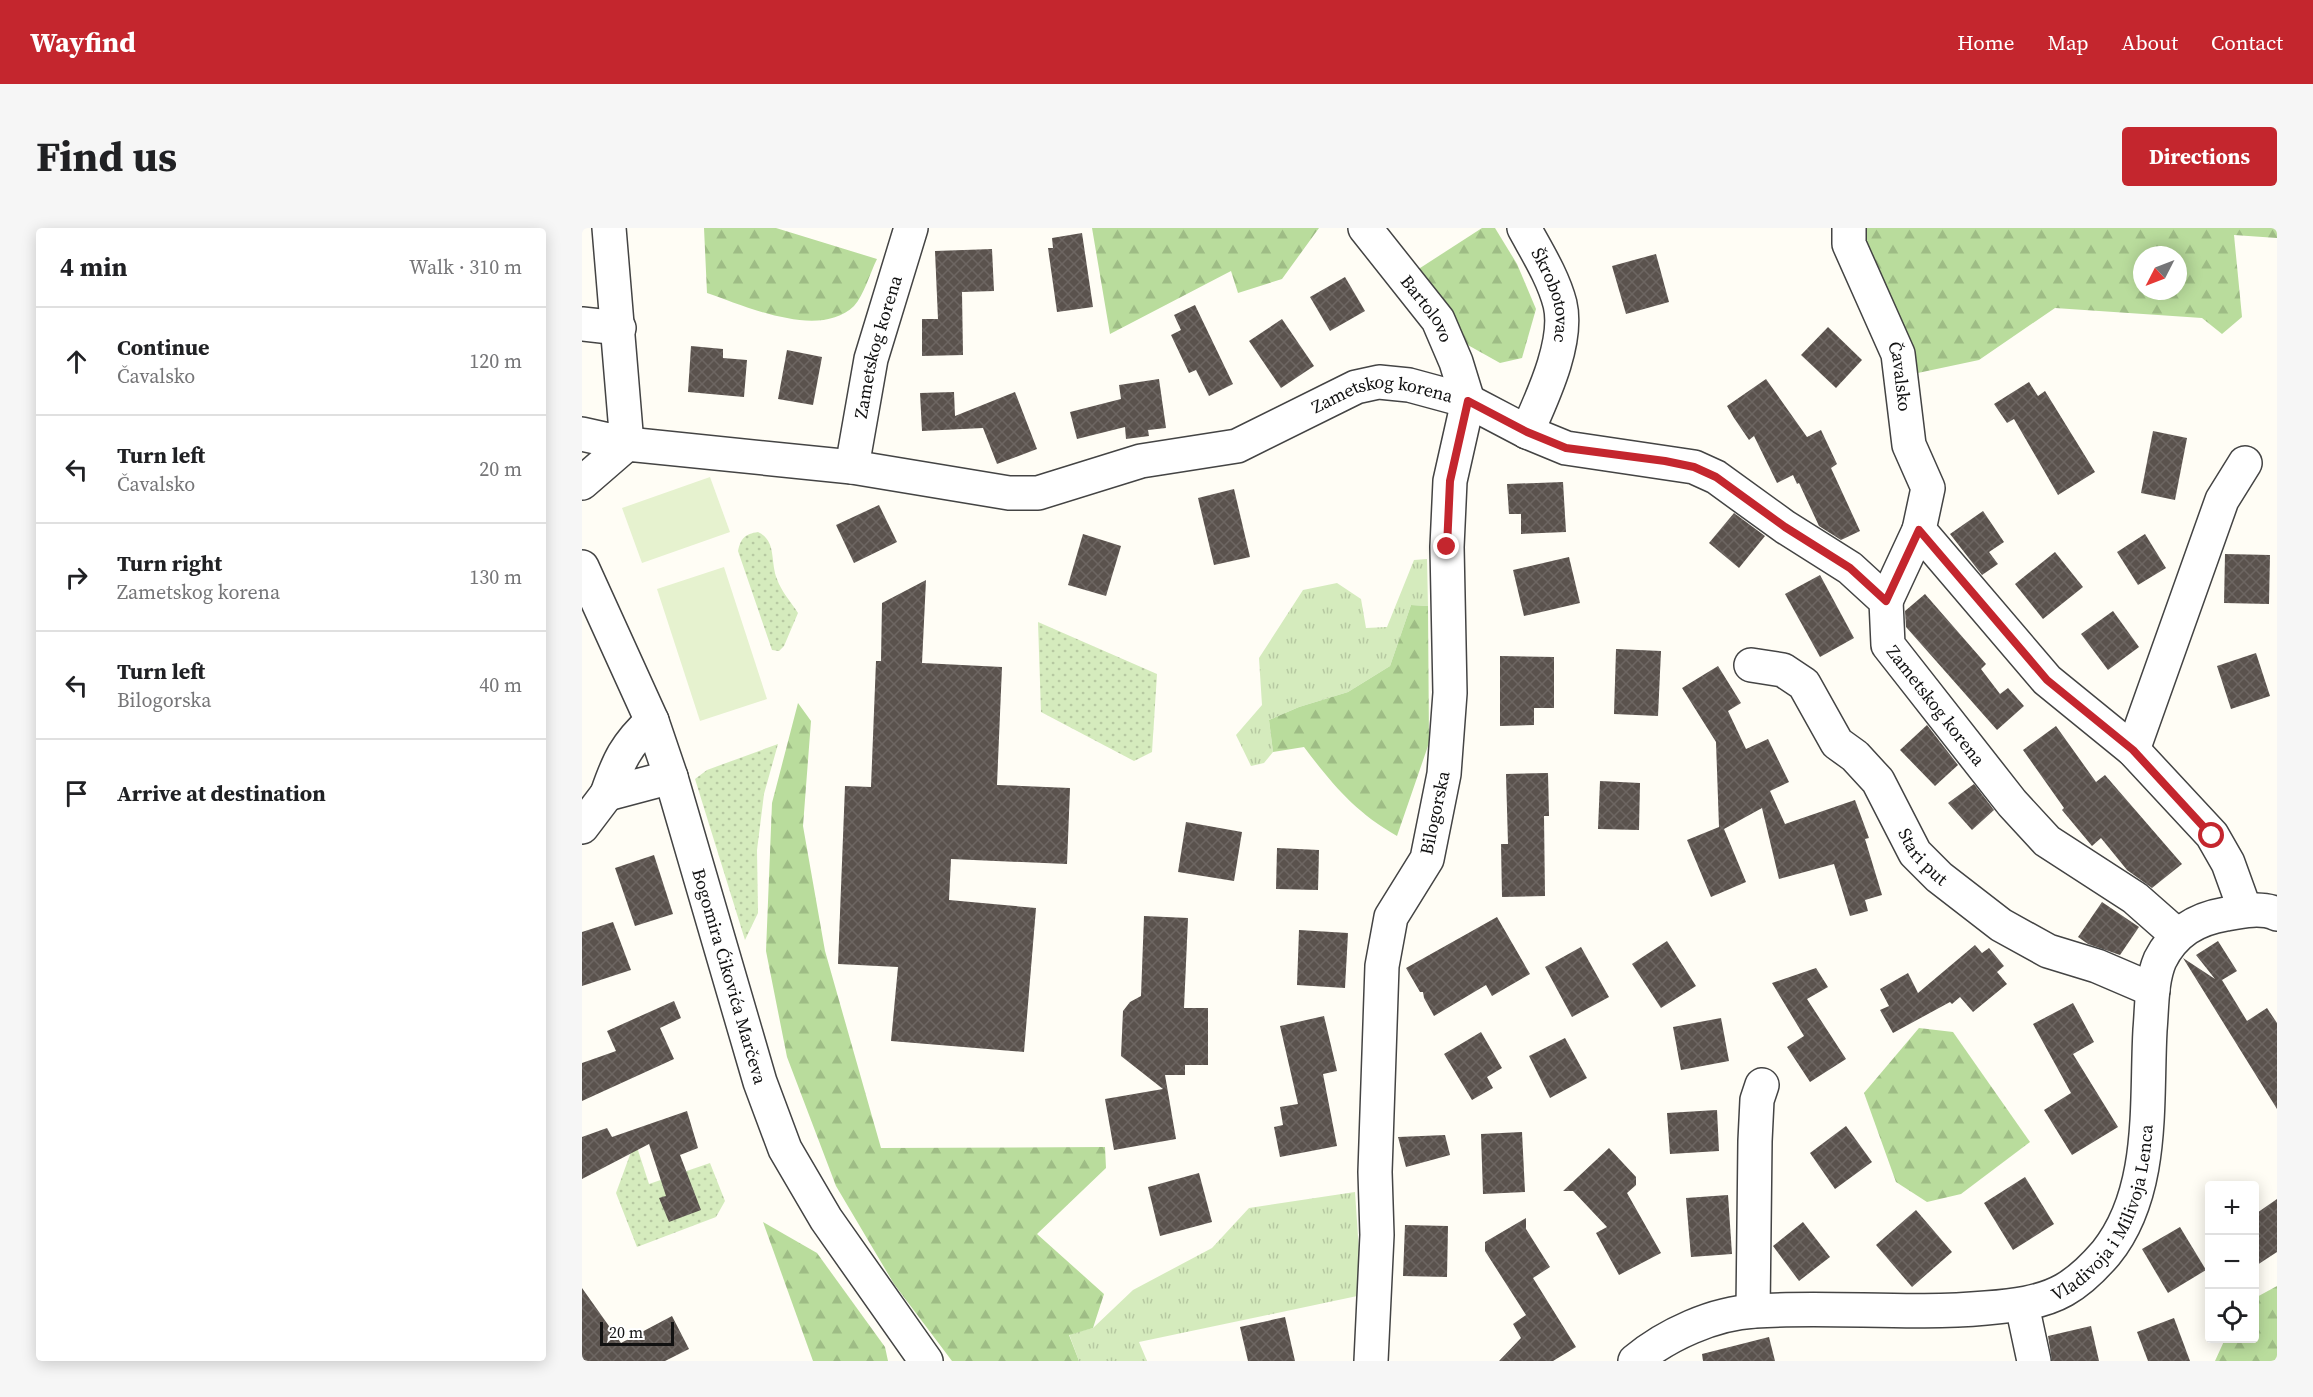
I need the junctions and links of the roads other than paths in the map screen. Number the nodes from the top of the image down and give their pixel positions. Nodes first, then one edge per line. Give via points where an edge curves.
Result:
1 (609, 228) edge
2 (911, 228) edge
3 (1365, 228) edge
4 (1524, 228) edge
5 (1849, 228) edge
6 (582, 324) edge
7 (619, 328) junction
8 (1468, 401) junction
9 (1527, 432) junction
10 (582, 434) edge
11 (627, 444) junction
12 (2245, 463) dead end
13 (852, 467) junction
14 (582, 483) edge
15 (1919, 530) junction
16 (582, 567) edge
17 (1886, 601) junction
18 (1751, 665) dead end
19 (652, 721) junction
20 (2133, 750) junction
21 (671, 777) junction
22 (607, 794) junction
23 (582, 827) edge
24 (2245, 910) junction
25 (2277, 914) edge
26 (2177, 935) junction
27 (2153, 990) junction
28 (1762, 1085) dead end
29 (2022, 1305) junction
30 (1753, 1311) junction
31 (926, 1361) edge
32 (1371, 1361) edge
33 (1635, 1361) edge
34 (2034, 1361) edge

1 - 7 street
2 - 13 street, Zametskog korena via 871,359
3 - 8 street, Bartolovo via 1438,320
4 - 9 street, Škrobotovac via 1560,305 1560,341
5 - 15 street, Čavalsko via 1849,244 1898,354 1909,445 1928,488
6 - 7 street
7 - 11 street
8 - 9 street, Zametskog korena
8 - 13 street, Zametskog korena via 1409,385 1379,382 1356,387 1237,446 1141,461 1038,493 1009,493
8 - 32 street, Bilogorska via 1450,481 1450,693 1444,774 1427,859 1391,917 1382,966
9 - 17 street, Zametskog korena via 1566,448 1665,461 1716,477 1850,568
10 - 11 street, Zametskog korena
11 - 13 street, Zametskog korena
11 - 14 street
12 - 20 street via 2222,500
15 - 17 street, Čavalsko
15 - 20 street via 2047,680
16 - 19 street, Bogomira Ćikovića Marčeva
17 - 26 street, Zametskog korena via 1888,645 2012,803 2047,841 2135,898
18 - 27 street, Stari put via 1783,670 1804,684 1837,743 1878,781 1916,853 1939,877 2001,925 2049,951
19 - 21 street, Bogomira Ćikovića Marčeva
19 - 22 street via 632,738 618,762
20 - 24 street via 2212,836 2228,863
21 - 22 street
21 - 31 street, Bogomira Ćikovića Marčeva via 760,1082 785,1149 826,1219
22 - 23 street
24 - 25 street, Vladivoja i Milivoja Lenca
24 - 26 street, Vladivoja i Milivoja Lenca via 2196,921
26 - 27 street, Vladivoja i Milivoja Lenca via 2160,961
27 - 29 street, Vladivoja i Milivoja Lenca via 2143,1166 2134,1202 2118,1238 2094,1268 2064,1291
28 - 30 street via 1757,1100 1755,1141
29 - 30 street, Vladivoja i Milivoja Lenca via 1936,1312
29 - 34 street
30 - 33 street, Vladivoja i Milivoja Lenca via 1698,1324 1672,1335

